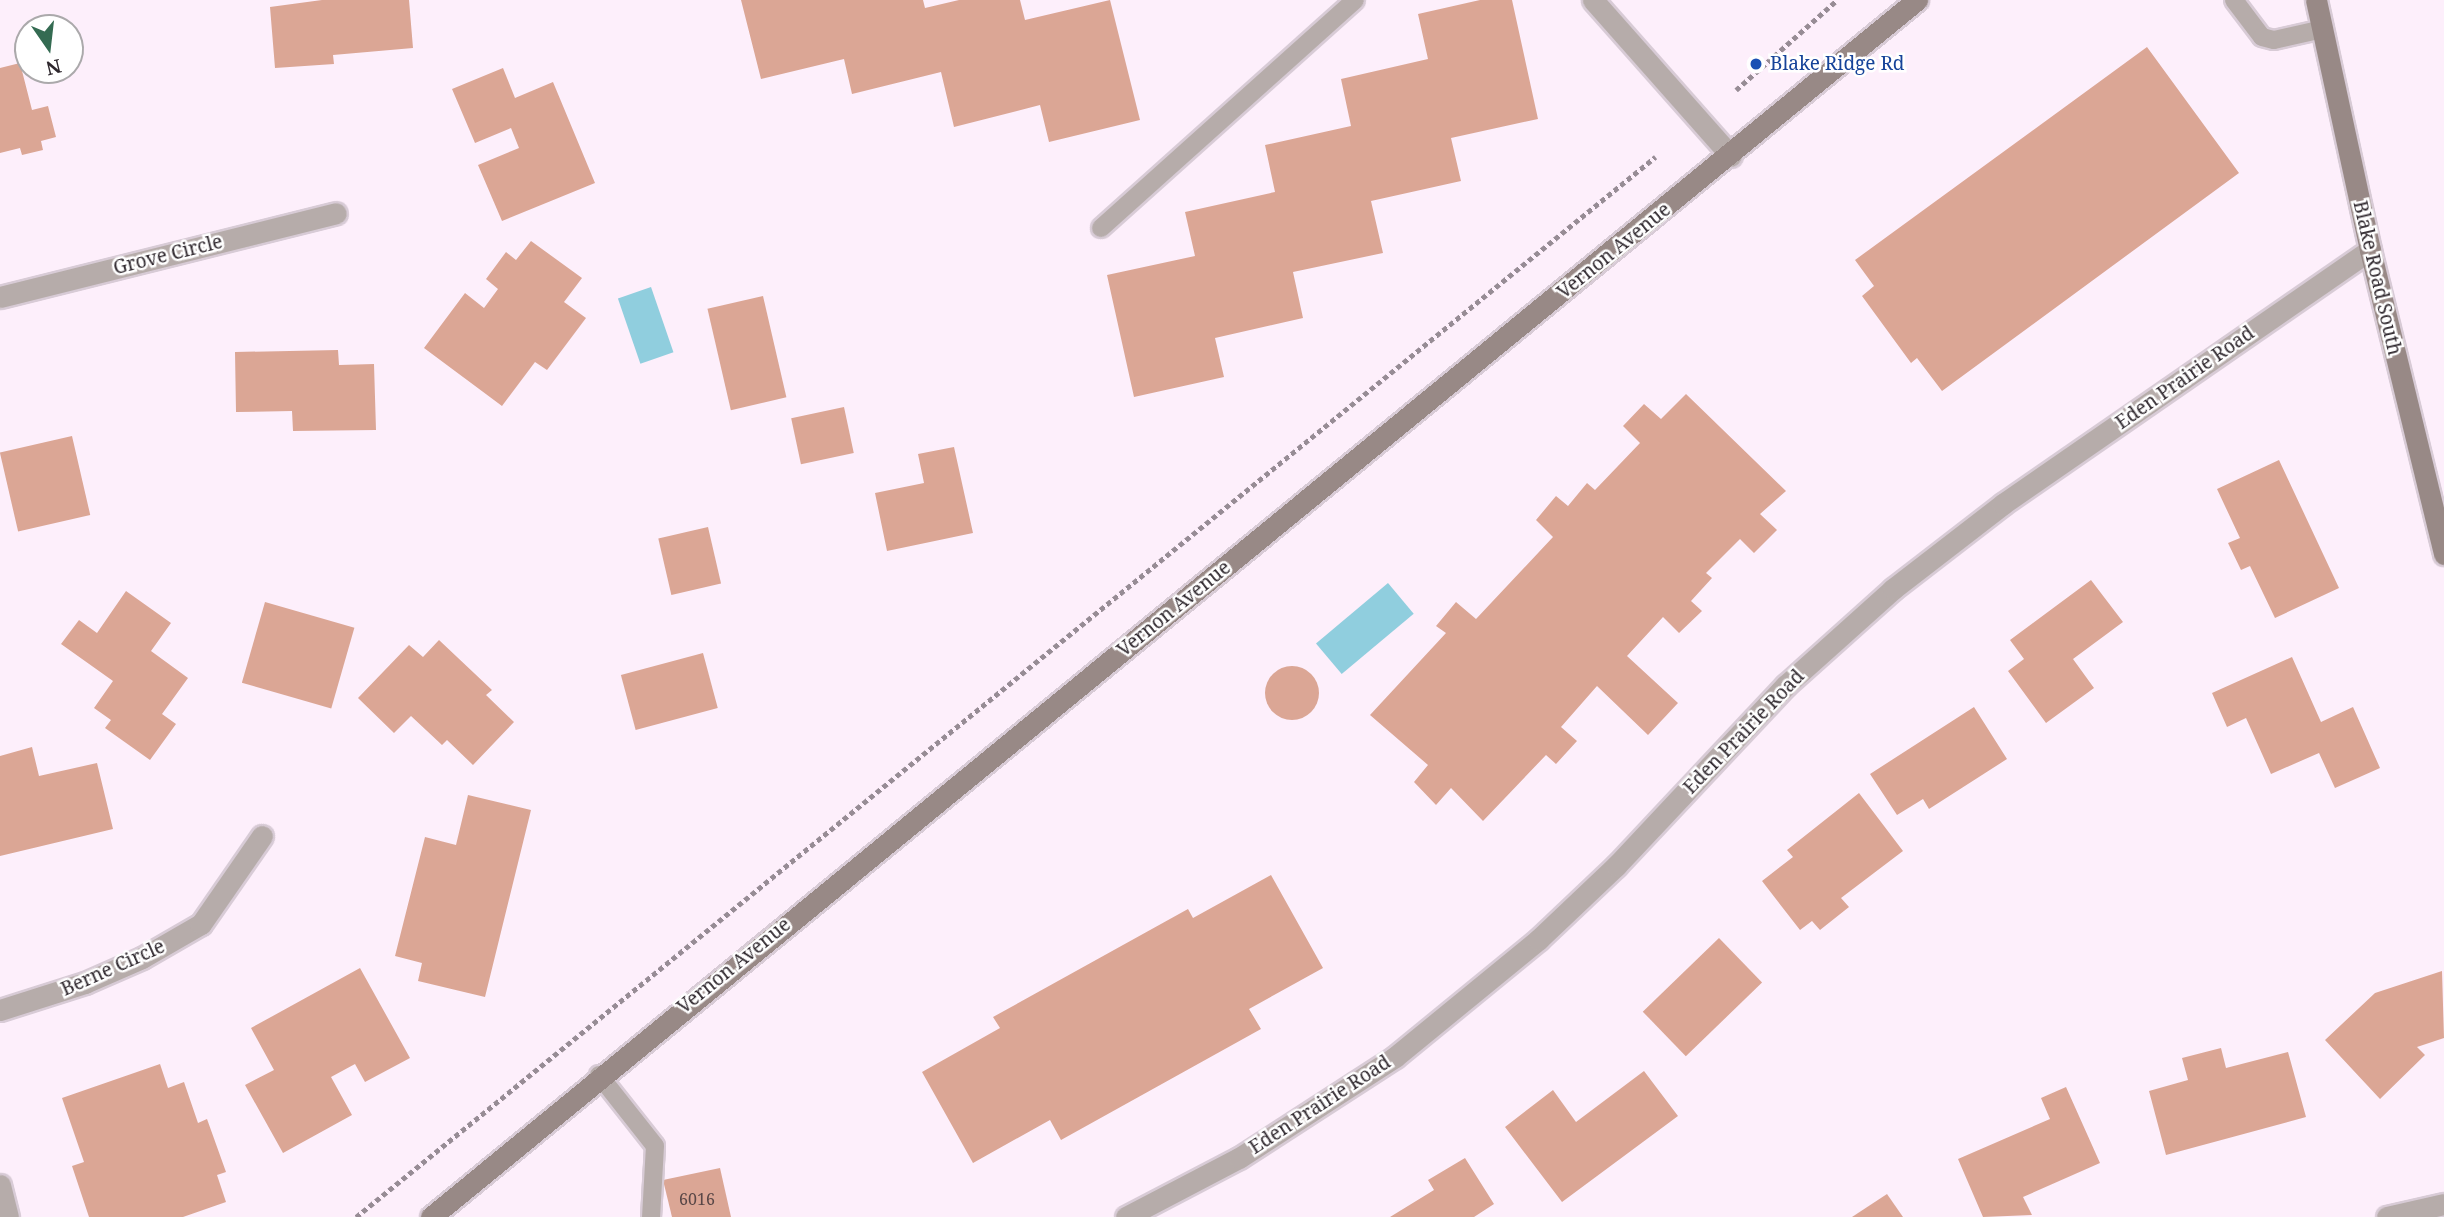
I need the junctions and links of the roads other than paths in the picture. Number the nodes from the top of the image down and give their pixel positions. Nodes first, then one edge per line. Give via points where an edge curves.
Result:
1 (1355, 0) edge
2 (1593, 0) edge
3 (1917, 0) edge
4 (2234, 0) edge
5 (2316, 0) edge
6 (2323, 29) junction
7 (1731, 156) junction
8 (337, 213) dead end
9 (1101, 228) dead end
10 (2370, 250) junction
11 (0, 296) edge
12 (2444, 554) edge
13 (262, 836) dead end
14 (0, 1010) edge
15 (599, 1075) junction
16 (0, 1185) edge
17 (2444, 1204) edge
18 (8, 1217) edge
19 (431, 1217) edge
20 (651, 1217) edge
21 (1126, 1217) edge
22 (2387, 1217) edge

1 - 9 lane
2 - 7 street
3 - 7 main road, Vernon Avenue
4 - 6 lane via 2262,37 2274,40
5 - 6 main road, Blake Road South
6 - 10 main road, Blake Road South
7 - 15 main road, Vernon Avenue
8 - 11 street, Grove Circle
10 - 12 main road, Blake Road South
10 - 21 street, Eden Prairie Road via 2003,504 1893,589 1786,685 1616,866 1538,940 1395,1057 1239,1157
13 - 14 street, Berne Circle via 201,924 142,958 85,983
15 - 19 main road, Vernon Avenue
15 - 20 lane via 655,1146
16 - 18 street
17 - 22 street

